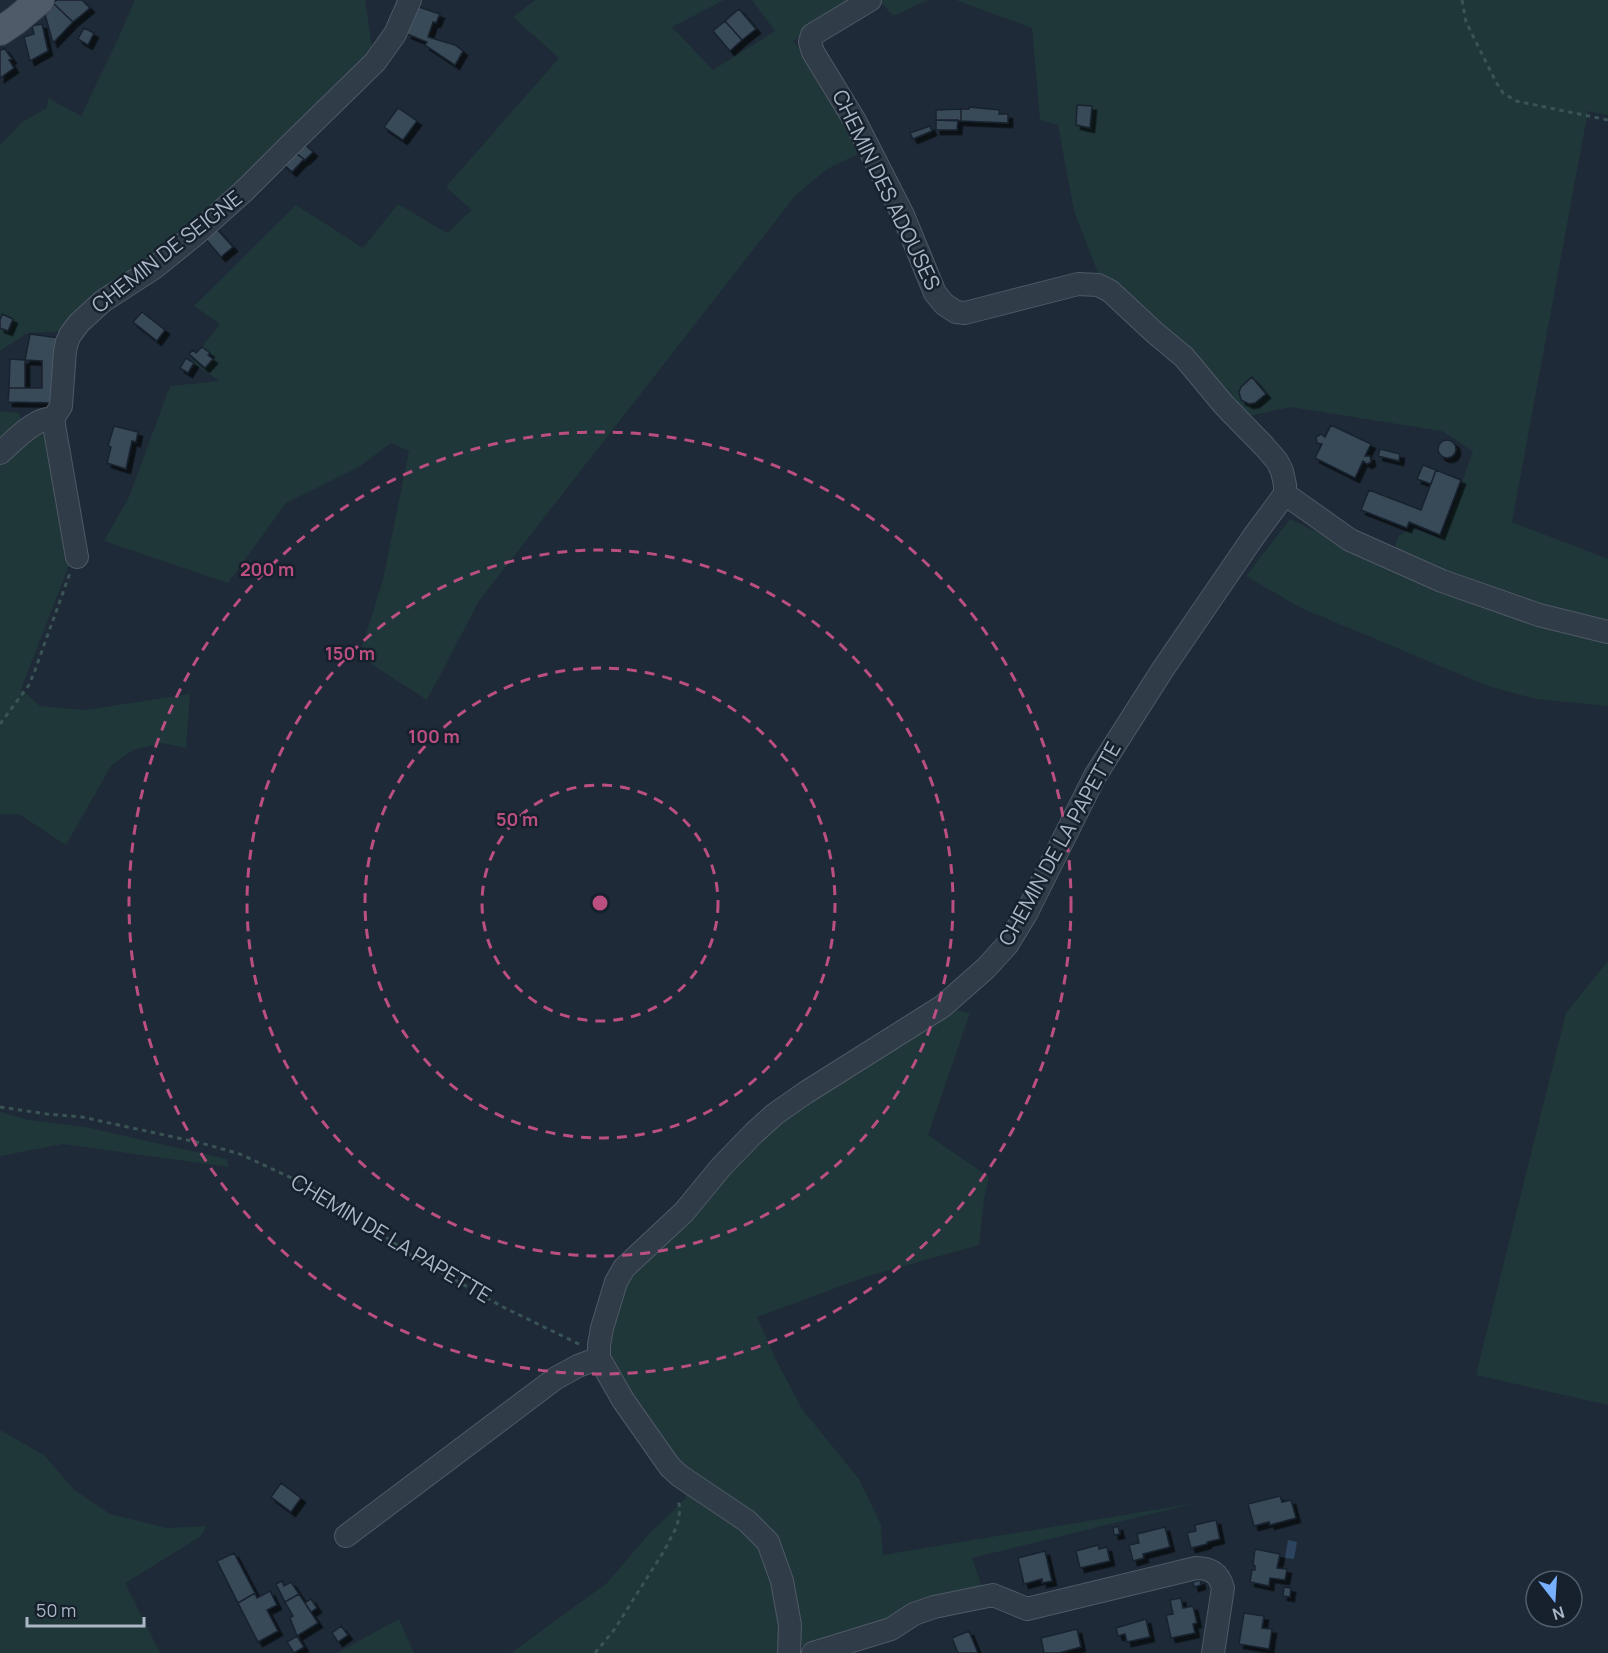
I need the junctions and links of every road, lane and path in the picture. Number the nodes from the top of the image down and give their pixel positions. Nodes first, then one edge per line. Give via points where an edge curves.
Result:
1 (40, 0) edge
2 (410, 0) edge
3 (870, 0) edge
4 (1462, 0) edge
5 (0, 31) edge
6 (1608, 120) edge
7 (53, 419) junction
8 (0, 453) edge
9 (1285, 490) junction
10 (77, 557) joint
11 (1608, 632) edge
12 (0, 724) edge
13 (0, 1107) edge
14 (599, 1358) junction
15 (670, 1467) junction
16 (346, 1536) dead end
17 (595, 1653) edge
18 (789, 1653) edge
19 (813, 1653) edge
20 (1213, 1653) edge

1 - 5 main road
2 - 7 street, CHEMIN DE SEIGNE via 395,34 375,62 244,191 188,241 103,301 79,323 67,342 62,406
3 - 9 street, CHEMIN DES ADOUSES via 812,35 810,42 855,121 903,215 935,293 944,304 966,313 1078,284 1098,285 1110,291 1184,357 1264,446 1282,471
4 - 6 path via 1466,22 1503,93 1516,101
7 - 8 street via 36,423
7 - 10 street
9 - 11 street via 1350,540 1442,581 1539,615
9 - 14 street, CHEMIN DE LA PAPETTE via 1095,776 1007,945 943,1006 805,1093 754,1132 684,1212 624,1268 602,1328
10 - 12 path via 29,685
13 - 14 path, CHEMIN DE LA PAPETTE via 82,1117 240,1154 311,1187 411,1255
14 - 15 street
14 - 16 street via 556,1378
15 - 17 path via 680,1509 677,1526 614,1630
15 - 18 street via 747,1521 768,1542 782,1581 790,1625
19 - 20 street via 891,1629 934,1607 993,1595 1027,1609 1205,1568 1215,1572 1223,1587

